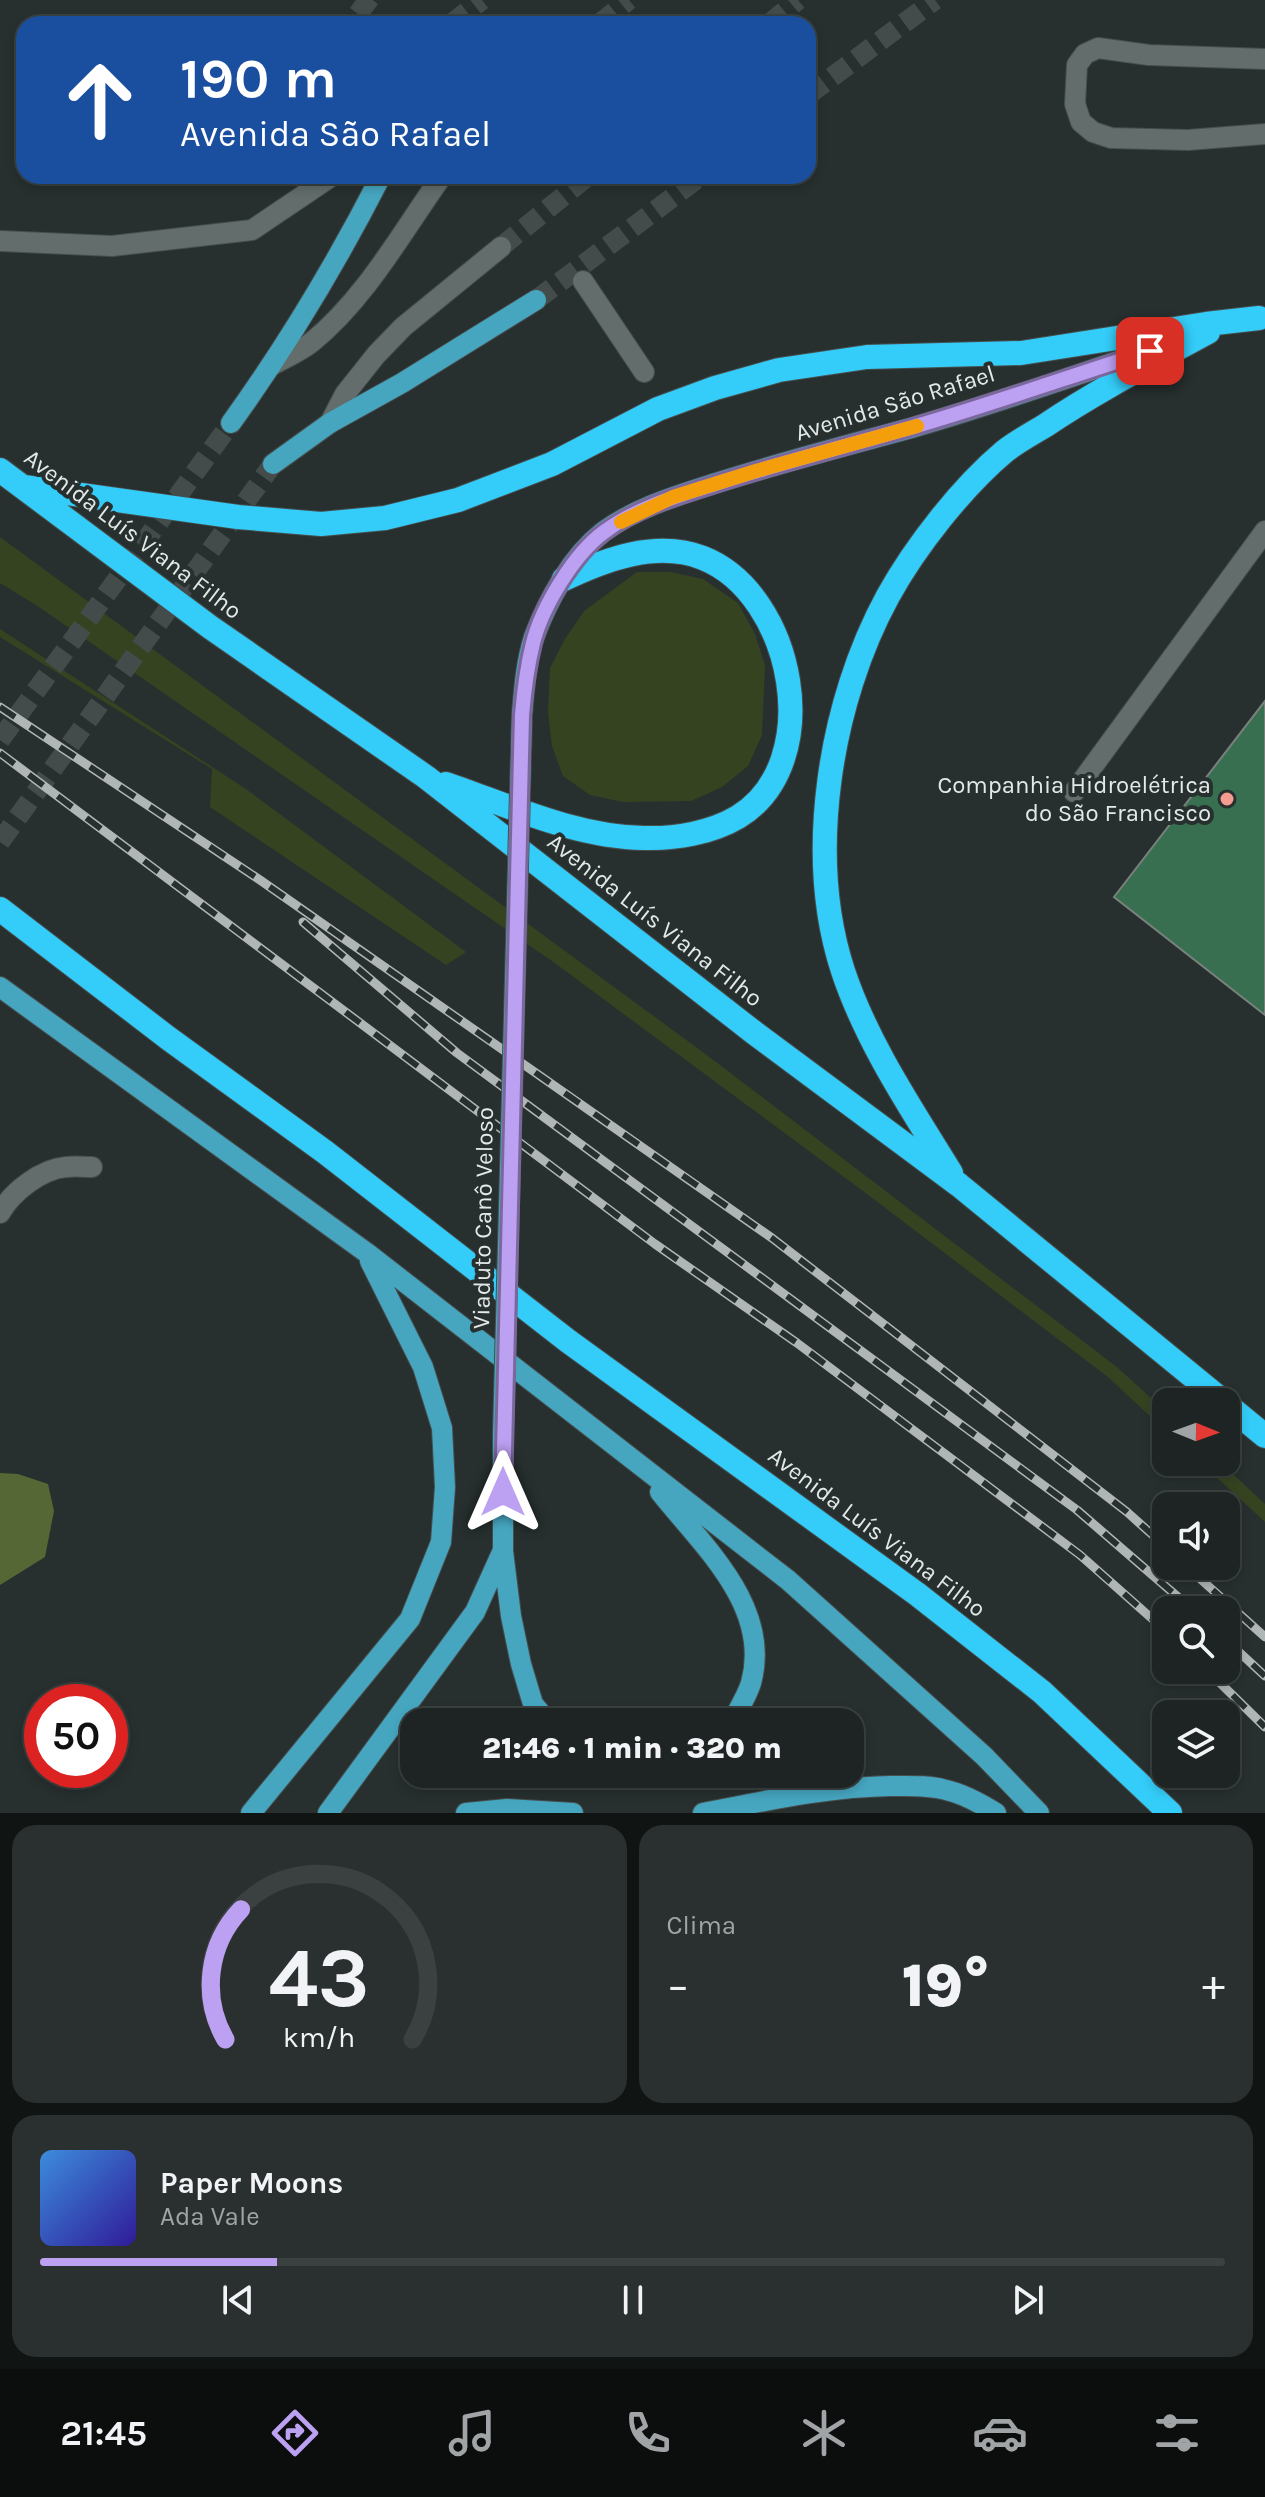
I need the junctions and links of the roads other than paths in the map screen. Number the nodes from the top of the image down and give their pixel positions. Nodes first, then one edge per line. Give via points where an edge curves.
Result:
1 (1265, 59) edge
2 (1265, 134) edge
3 (320, 184) edge
4 (377, 184) edge
5 (436, 184) edge
6 (0, 241) edge
7 (501, 247) tunnel mouth
8 (583, 281) dead end
9 (536, 300) tunnel mouth
10 (1262, 317) edge
11 (1208, 332) junction
12 (274, 364) junction
13 (644, 372) dead end
14 (231, 423) tunnel mouth
15 (330, 423) junction
16 (273, 464) tunnel mouth
17 (0, 470) edge
18 (22, 487) junction
19 (1265, 531) edge
20 (564, 579) junction
21 (426, 777) junction
22 (1074, 792) dead end
23 (0, 909) edge
24 (0, 987) edge
25 (92, 1167) dead end
26 (959, 1185) junction
27 (0, 1213) edge
28 (367, 1253) junction
29 (1207, 1388) edge
30 (1240, 1415) edge
31 (1265, 1436) edge
32 (640, 1467) junction
33 (503, 1550) junction
34 (536, 1708) edge
35 (739, 1708) edge
36 (251, 1813) edge
37 (328, 1813) edge
38 (466, 1813) edge
39 (573, 1813) edge
40 (703, 1813) edge
41 (996, 1813) edge
42 (1039, 1813) edge
43 (1170, 1813) edge

1 - 2 street via 1098,48 1077,65 1075,104 1081,122 1111,138
3 - 6 street via 252,230 112,246
4 - 12 main road
5 - 12 street via 341,315 310,344
7 - 15 street via 403,327 345,394
8 - 13 street
9 - 15 main road
10 - 11 main road, Avenida São Rafael
10 - 18 highway via 1021,353 867,357 779,370 658,409 552,464 458,500 369,521 321,524 238,517
11 - 20 main road, Avenida São Rafael via 673,497 603,532
11 - 26 highway via 1082,401 1006,451 961,496 887,597 842,715 825,847 828,907 843,970 868,1031
12 - 14 main road
15 - 16 main road
17 - 18 highway, Avenida Luís Viana Filho
18 - 21 highway, Avenida Luís Viana Filho via 210,627
19 - 22 street
20 - 21 highway via 616,557 675,552 702,557 741,582 770,622 786,671 790,718 782,760 771,783 738,816 710,829 645,838 578,829
20 - 33 main road, Viaduto Canô Veloso, bridge via 534,639 522,715
21 - 26 highway, Avenida Luís Viana Filho
23 - 43 highway, Avenida Luís Viana Filho via 568,1341 917,1594 1042,1692
24 - 28 main road
25 - 27 street via 63,1167 36,1178 8,1199
26 - 29 highway, Avenida Luís Viana Filho
28 - 32 main road
28 - 36 main road via 423,1367 442,1428 441,1542 410,1619
30 - 31 highway, Avenida Luís Viana Filho
32 - 35 main road via 736,1587 751,1623 751,1684
32 - 42 main road via 788,1580 984,1756
33 - 34 main road via 521,1664
33 - 37 main road, Viaduto Canô Veloso via 475,1612
38 - 39 main road
40 - 41 main road via 820,1791 909,1786 943,1789

